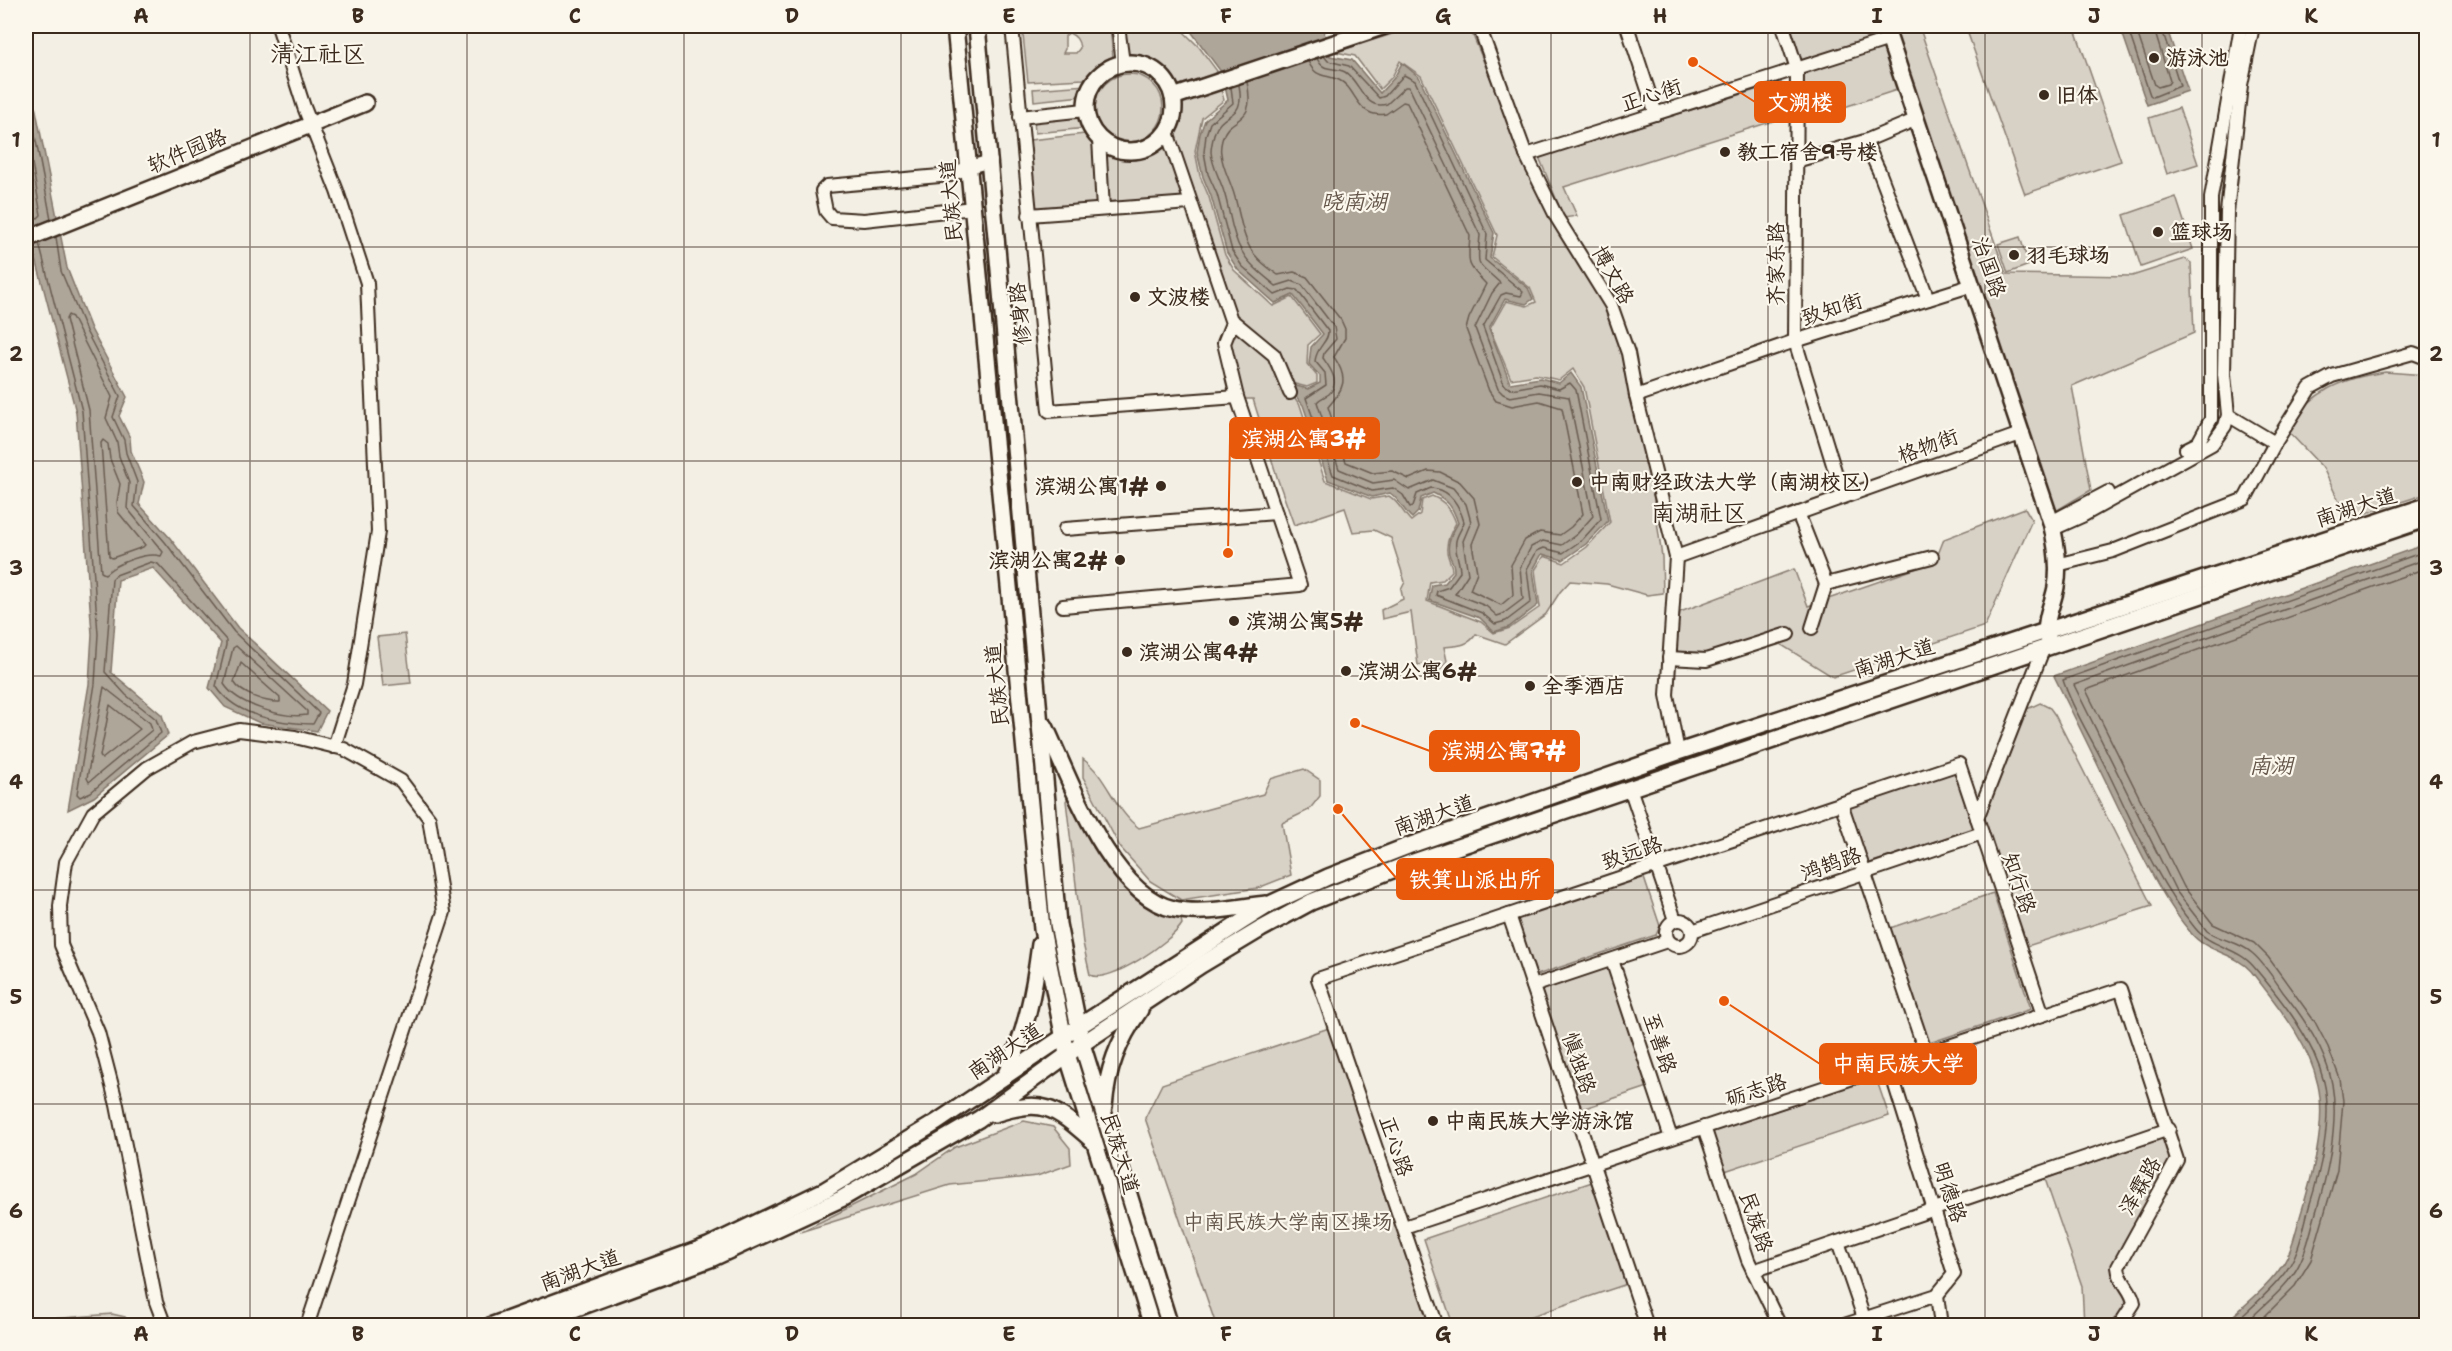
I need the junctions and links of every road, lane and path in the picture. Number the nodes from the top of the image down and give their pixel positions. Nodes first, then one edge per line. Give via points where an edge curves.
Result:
1 (278, 26) edge
2 (955, 26) edge
3 (977, 26) edge
4 (1012, 26) edge
5 (1118, 26) edge
6 (1385, 26) edge
7 (1479, 26) edge
8 (1627, 26) edge
9 (1783, 26) edge
10 (2241, 26) edge
11 (2253, 26) edge
12 (1887, 32) edge
13 (1123, 63) junction
14 (1797, 69) junction
15 (1173, 97) junction
16 (365, 102) dead end
17 (1085, 110) junction
18 (1656, 114) junction
19 (1020, 117) junction
20 (1917, 119) junction
21 (311, 123) junction
22 (1167, 132) junction
23 (1099, 139) junction
24 (1864, 141) junction
25 (1526, 155) junction
26 (990, 161) junction
27 (1796, 161) junction
28 (969, 167) junction
29 (1190, 203) junction
30 (973, 208) junction
31 (1103, 209) junction
32 (1029, 215) junction
33 (26, 239) edge
34 (1973, 285) junction
35 (1928, 299) junction
36 (1234, 322) dead end
37 (1795, 341) junction
38 (2427, 358) edge
39 (1290, 393) dead end
40 (1636, 396) junction
41 (1237, 397) junction
42 (2228, 415) junction
43 (2023, 433) junction
44 (2275, 443) junction
45 (1843, 497) junction
46 (2427, 506) edge
47 (1276, 513) junction
48 (1798, 513) junction
49 (2427, 519) edge
50 (2052, 525) junction
51 (1065, 529) dead end
52 (1676, 557) junction
53 (1932, 557) dead end
54 (2057, 565) junction
55 (1826, 584) junction
56 (1063, 606) dead end
57 (1812, 628) dead end
58 (1788, 633) dead end
59 (2047, 641) junction
60 (1669, 658) junction
61 (1041, 716) junction
62 (334, 747) junction
63 (1678, 752) junction
64 (1959, 764) joint
65 (1630, 788) junction
66 (1841, 803) junction
67 (1977, 818) junction
68 (1982, 833) junction
69 (1656, 865) junction
70 (1865, 873) junction
71 (1272, 903) junction
72 (1509, 915) junction
73 (1675, 921) junction
74 (1042, 929) junction
75 (1692, 931) junction
76 (1667, 941) junction
77 (1611, 960) junction
78 (1318, 979) joint
79 (1533, 986) junction
80 (2121, 989) joint
81 (1145, 1003) junction
82 (2043, 1015) junction
83 (1078, 1027) junction
84 (1063, 1037) junction
85 (1082, 1044) junction
86 (1067, 1054) junction
87 (1926, 1054) junction
88 (1889, 1066) junction
89 (1004, 1078) junction
90 (1104, 1115) junction
91 (979, 1119) junction
92 (1704, 1127) junction
93 (2169, 1129) junction
94 (1671, 1138) junction
95 (1093, 1141) junction
96 (1593, 1165) junction
97 (1935, 1209) junction
98 (1404, 1227) junction
99 (1838, 1242) junction
100 (1753, 1271) junction
101 (1936, 1295) junction
102 (1864, 1318) junction
103 (165, 1326) edge
104 (307, 1326) edge
105 (490, 1326) edge
106 (528, 1326) edge
107 (1152, 1326) edge
108 (1170, 1326) edge
109 (1437, 1326) edge
110 (1647, 1326) edge
111 (1780, 1326) edge
112 (1841, 1326) edge
113 (1941, 1326) edge
114 (2120, 1326) edge

1 - 21 street
2 - 28 main road, 民族大道
3 - 26 main road, 民族大道
4 - 19 street, 修身路
5 - 13 street
6 - 15 main road
7 - 25 street, 博文路
8 - 18 street
9 - 14 street, 齐家东路
10 - 50 street via 2211,198 2211,419 2198,443
11 - 42 street via 2241,85 2227,212 2224,374
12 - 14 street, 正心街
12 - 20 main road, 治国路
13 - 15 main road via 1155,71 1166,81
13 - 17 main road via 1099,75 1086,97
14 - 18 street, 正心街
14 - 27 street, 齐家东路
15 - 22 main road via 1174,111
16 - 21 main road, 软件园路
17 - 19 street
17 - 23 main road
18 - 25 street, 正心街
19 - 32 street, 修身路
20 - 24 street
20 - 34 main road, 治国路
21 - 33 main road, 软件园路
21 - 62 street via 367,283 378,532 354,684
22 - 23 main road via 1152,146 1132,152 1112,148
22 - 29 street
23 - 31 street
24 - 27 street
24 - 35 street
25 - 40 street, 博文路 via 1557,218 1611,305 1628,353
26 - 28 street
26 - 61 main road, 民族大道
27 - 37 street, 齐家东路
28 - 30 main road, 民族大道
28 - 30 street via 951,175 827,186 822,191 826,211 832,218 864,220
29 - 31 street
29 - 41 street via 1232,323 1224,343
30 - 74 main road, 民族大道
31 - 32 street
32 - 41 street, 修身路 via 1049,411
34 - 35 street, 致知街
34 - 43 main road, 治国路
35 - 37 street, 致知街
36 - 39 street via 1274,355
37 - 40 street, 致知街
37 - 45 street, 齐家东路
38 - 44 street via 2414,353 2332,376 2310,388
40 - 52 street, 博文路
41 - 47 street
42 - 44 street
42 - 50 street via 2212,444 2082,516
43 - 45 street, 格物街
43 - 50 main road, 治国路
44 - 54 street via 2245,499 2113,551
45 - 48 street, 格物街
46 - 59 main road, 南湖大道
47 - 51 street
47 - 56 street via 1300,585
48 - 52 street, 格物街
48 - 55 street
49 - 59 main road, 南湖大道
50 - 54 main road, 治国路
52 - 60 street, 博文路
53 - 55 street
54 - 59 main road, 治国路
55 - 57 street
58 - 60 street via 1706,660
59 - 63 main road, 南湖大道
59 - 65 main road, 南湖大道
59 - 67 street
60 - 63 street, 博文路 via 1667,695
61 - 71 main road via 1096,833 1137,891 1162,905 1188,911
61 - 83 main road, 民族大道 via 1058,924
62 - 103 street via 239,730 193,742 147,768 93,813 66,862 60,906 61,945 100,1042 117,1105 156,1302
62 - 104 street via 401,782 429,818 444,912
63 - 71 main road, 南湖大道 via 1370,860
64 - 66 street, 致远路
64 - 67 street, 知行路
65 - 69 street
65 - 81 main road, 南湖大道 via 1413,862 1311,902 1201,965
66 - 69 street, 致远路
66 - 70 street
67 - 68 street, 知行路
68 - 70 street, 鸿鹄路
68 - 82 street, 知行路
69 - 72 street, 致远路
69 - 73 street
70 - 75 street, 鸿鹄路
70 - 87 street
71 - 83 main road, 南湖大道
72 - 78 street, 致远路
72 - 79 street, 慎独路
73 - 75 street via 1687,923
73 - 76 street via 1667,927
74 - 84 main road, 民族大道
74 - 89 main road via 1029,1012
75 - 76 street via 1691,940 1683,946
76 - 77 street
77 - 79 street
77 - 94 street, 至善路
78 - 98 street, 正心路
79 - 96 street, 慎独路
80 - 82 street, 砺志路
80 - 93 street, 泽霖路
81 - 85 main road, 南湖大道
81 - 90 main road via 1115,1053
82 - 87 street, 砺志路
83 - 84 main road, 南湖大道
83 - 85 main road, 民族大道
84 - 86 main road, 民族大道
84 - 89 main road, 南湖大道
85 - 86 main road, 南湖大道
85 - 90 main road, 民族大道
86 - 91 main road, 南湖大道
86 - 95 main road, 民族大道
87 - 88 street, 砺志路
88 - 92 street, 砺志路
88 - 97 street, 明德路
89 - 105 main road, 南湖大道 via 856,1173 763,1222
90 - 108 main road, 民族大道
91 - 95 main road via 1022,1106 1038,1106 1060,1114
91 - 106 main road, 南湖大道 via 842,1199 770,1234
92 - 94 street, 砺志路
92 - 100 street, 民族路
93 - 97 street
93 - 114 street, 泽霖路 via 2177,1164 2118,1267 2134,1304
94 - 96 street, 砺志路
95 - 107 main road, 民族大道
96 - 98 street, 砺志路
96 - 110 street, 慎独路
97 - 99 street
97 - 101 street, 明德路 via 1954,1271 1952,1279
98 - 109 street, 正心路
99 - 100 street
99 - 102 street
100 - 111 street, 民族路
101 - 102 street
101 - 113 street
102 - 112 street

